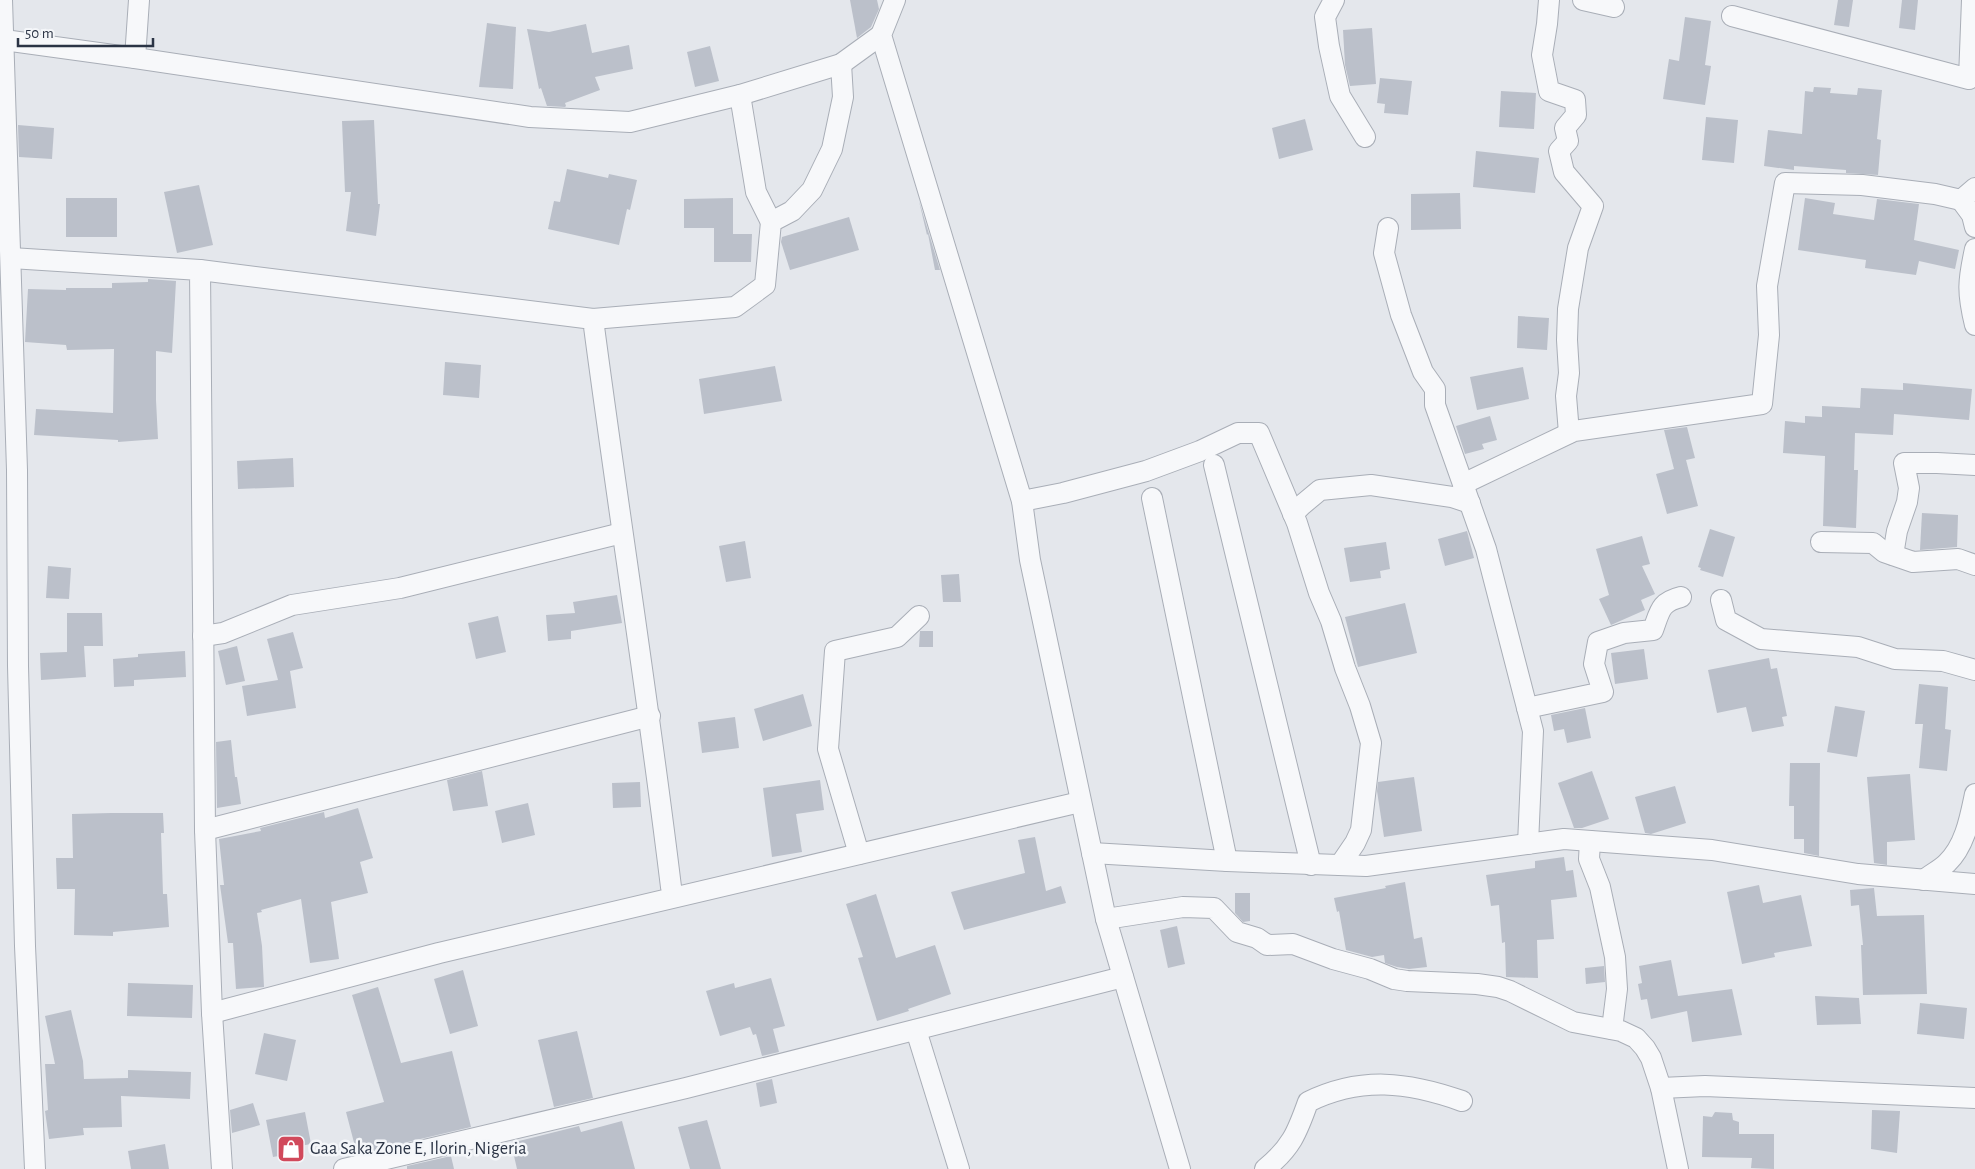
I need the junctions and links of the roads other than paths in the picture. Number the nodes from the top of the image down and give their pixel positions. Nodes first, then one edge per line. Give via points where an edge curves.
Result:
1 (2, 0) edge
2 (139, 0) edge
3 (895, 0) edge
4 (1334, 0) edge
5 (1548, 0) edge
6 (1583, 0) edge
7 (1972, 0) edge
8 (1614, 7) dead end
9 (1732, 16) dead end
10 (881, 35) junction
11 (4, 40) junction
12 (135, 58) junction
13 (841, 64) junction
14 (1972, 86) edge
15 (740, 95) junction
16 (1365, 138) dead end
17 (1968, 194) edge
18 (771, 222) junction
19 (1975, 227) edge
20 (1388, 228) dead end
21 (1975, 249) edge
22 (11, 258) junction
23 (200, 270) junction
24 (594, 319) junction
25 (1975, 325) edge
26 (1569, 433) junction
27 (1214, 465) dead end
28 (1975, 466) edge
29 (1466, 494) junction
30 (1152, 498) dead end
31 (1022, 501) junction
32 (1293, 514) junction
33 (622, 533) junction
34 (1821, 542) dead end
35 (1893, 555) junction
36 (1975, 566) edge
37 (1681, 597) dead end
38 (1721, 600) dead end
39 (919, 616) dead end
40 (203, 636) junction
41 (1975, 670) edge
42 (1526, 708) junction
43 (650, 716) junction
44 (1975, 794) edge
45 (1080, 802) junction
46 (205, 830) junction
47 (1590, 841) junction
48 (1528, 844) junction
49 (1092, 853) junction
50 (859, 854) junction
51 (1227, 861) junction
52 (1311, 865) junction
53 (1340, 866) junction
54 (1924, 880) junction
55 (1975, 884) edge
56 (674, 897) junction
57 (1106, 919) junction
58 (1123, 977) junction
59 (212, 1013) junction
60 (1612, 1029) junction
61 (916, 1030) junction
62 (1661, 1088) junction
63 (1975, 1098) edge
64 (1462, 1100) dead end
65 (34, 1169) edge
66 (222, 1169) edge
67 (344, 1169) edge
68 (959, 1169) edge
69 (1180, 1169) edge
70 (1265, 1169) edge
71 (1678, 1169) edge

1 - 11 street
2 - 12 street
3 - 10 street
4 - 16 street via 1325,17 1328,46 1340,96
5 - 26 street via 1542,54 1549,91 1575,100 1576,115 1565,128 1568,141 1559,151 1564,172 1593,206 1578,248 1568,309 1566,396
6 - 8 street
7 - 14 street
9 - 14 street
10 - 13 street
10 - 31 street
11 - 12 street
11 - 22 street
12 - 15 street via 530,118 630,122
13 - 15 street
13 - 18 street via 843,98 832,149 812,190 792,211
15 - 18 street via 756,192
17 - 19 street
17 - 26 street via 1785,182 1767,286 1769,334 1762,404
18 - 24 street via 765,285 735,307
20 - 29 street via 1384,252 1401,315 1423,372 1434,389 1435,404
21 - 25 street via 1968,282
22 - 23 street
22 - 65 street via 25,946
23 - 24 street
23 - 40 street
24 - 33 street
26 - 29 street
27 - 52 street
28 - 35 street via 1904,463 1909,488
29 - 32 street via 1452,497 1371,485 1320,490
29 - 42 street via 1486,550
30 - 51 street
31 - 32 street via 1064,494 1146,471 1238,433 1259,433
31 - 45 street via 1030,560
32 - 53 street via 1371,743 1361,830
33 - 40 street via 400,588 292,605 223,633
33 - 43 street
34 - 35 street via 1872,543
35 - 36 street via 1913,562 1958,559
37 - 42 street via 1669,600 1661,608 1653,630 1624,633 1598,642 1594,664 1603,692
38 - 41 street via 1726,620 1761,639 1858,647 1896,659 1943,661
39 - 50 street via 897,637 835,652 828,748
40 - 46 street
42 - 48 street via 1532,731
43 - 46 street
43 - 56 street
44 - 54 street via 1962,843 1947,863
45 - 49 street
45 - 50 street
46 - 59 street
47 - 48 street via 1564,839
47 - 54 street via 1712,850 1858,874
47 - 60 street via 1588,860 1600,888 1615,956 1618,989
48 - 53 street via 1366,866
49 - 51 street
49 - 57 street
50 - 56 street
51 - 52 street
52 - 53 street
54 - 55 street
56 - 59 street via 439,953
57 - 58 street
57 - 60 street via 1183,907 1214,908 1237,932 1267,945 1293,944 1394,979 1498,987 1574,1022
58 - 61 street
58 - 69 street
59 - 66 street
60 - 62 street via 1636,1038 1645,1048
61 - 67 street
61 - 68 street
62 - 63 street via 1705,1086
62 - 71 street
64 - 70 street via 1397,1084 1367,1085 1325,1094 1308,1102 1294,1138 1282,1155

